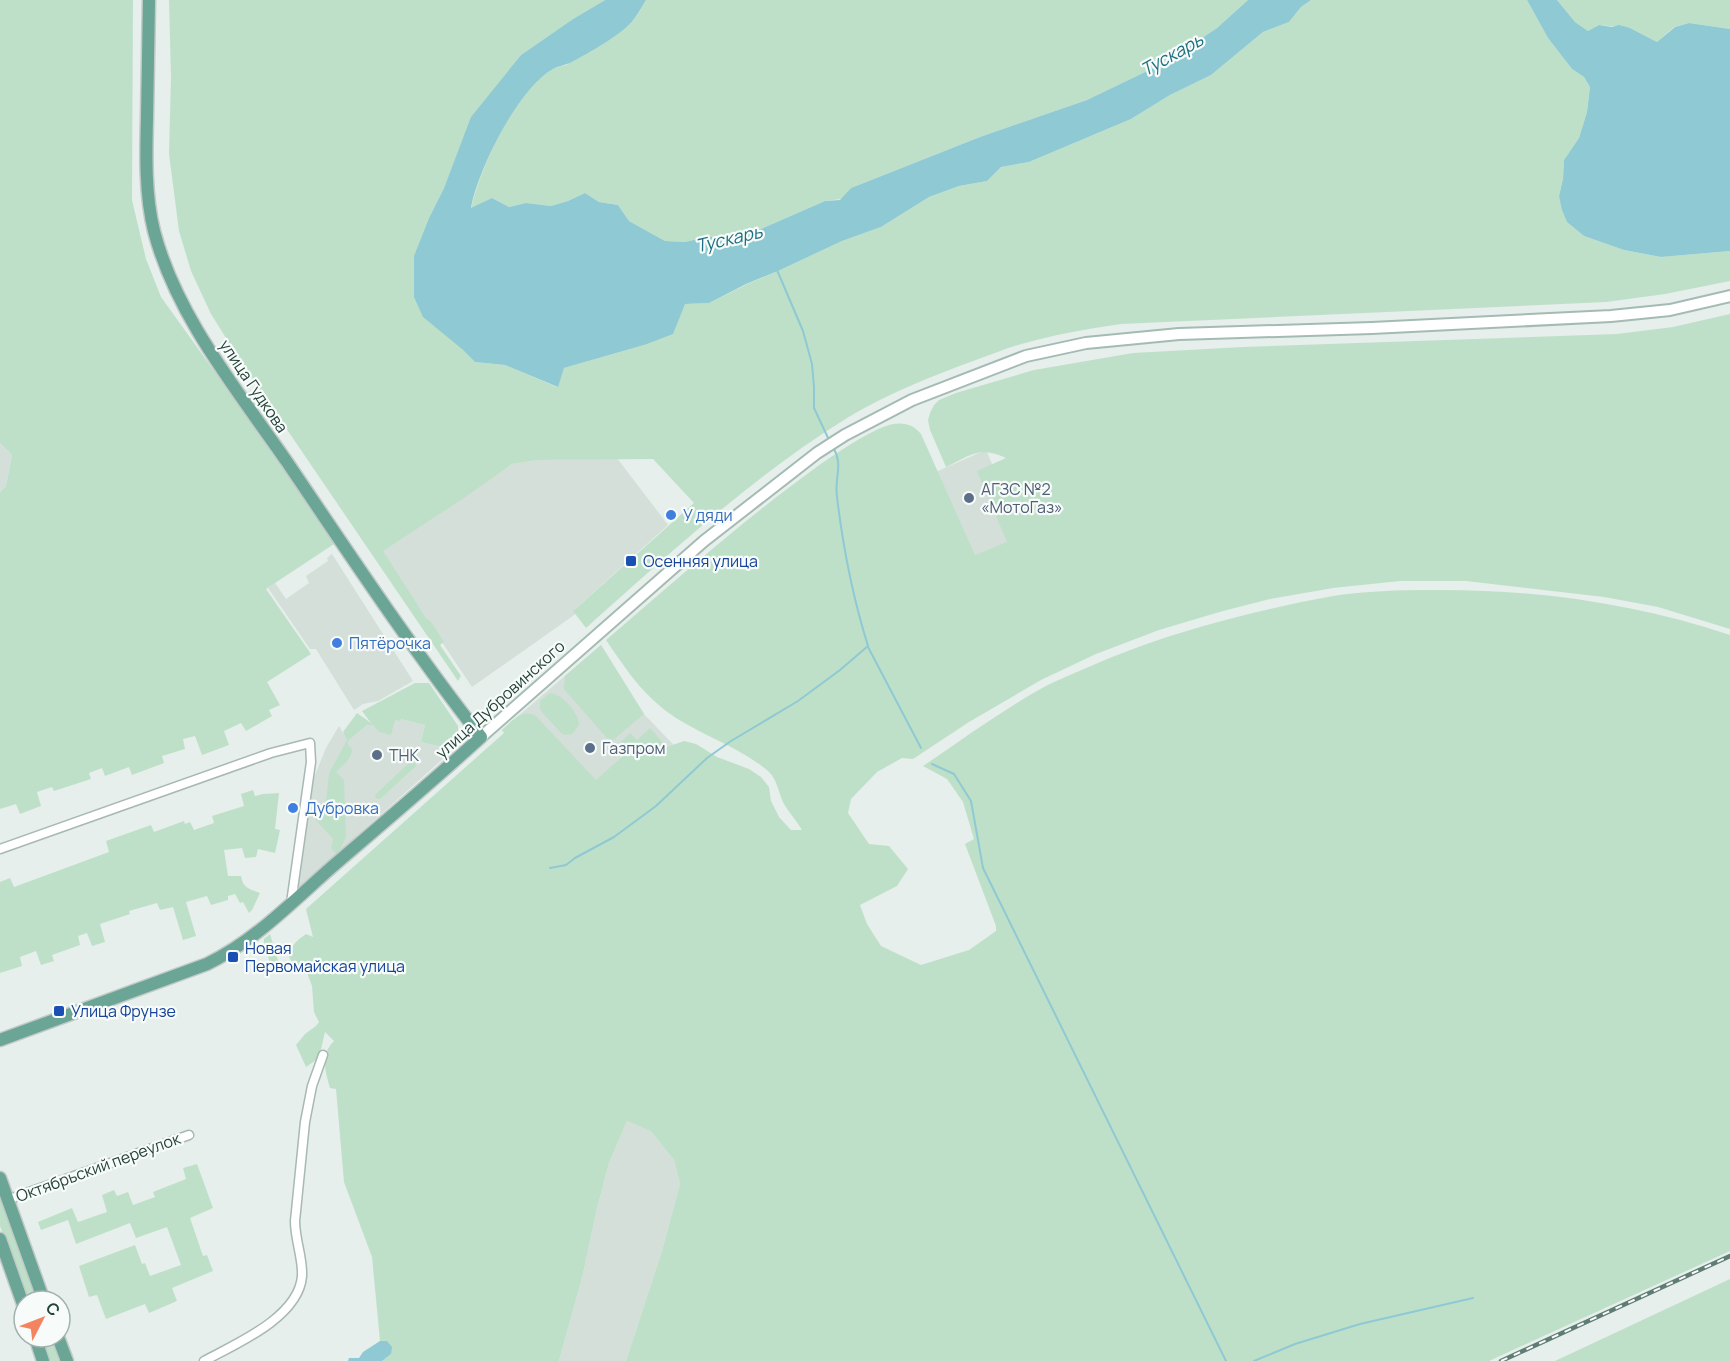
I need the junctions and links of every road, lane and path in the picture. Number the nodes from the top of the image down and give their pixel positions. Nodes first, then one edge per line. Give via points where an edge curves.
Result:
1 (149, 0) edge
2 (1730, 296) edge
3 (481, 737) junction
4 (0, 849) edge
5 (291, 903) junction
6 (0, 1040) edge
7 (323, 1055) dead end
8 (189, 1135) dead end
9 (0, 1178) edge
10 (8, 1200) junction
11 (0, 1239) edge
12 (18, 1289) edge
13 (40, 1289) edge
14 (204, 1361) edge

1 - 3 main road, улица Гудкова via 149,205 156,239 173,285 226,374
2 - 3 main road, улица Дубровинского via 1670,310 1611,316 1179,334 1086,343 1026,356 912,400 817,453 704,541
3 - 5 main road, улица Дубровинского
4 - 5 street via 271,753 310,743 311,762
5 - 6 main road, улица Дубровинского via 243,944 207,964
7 - 14 street via 305,1122 295,1221 301,1286 272,1321
8 - 10 street, Октябрьский переулок
9 - 10 main road
10 - 13 main road
11 - 12 main road

